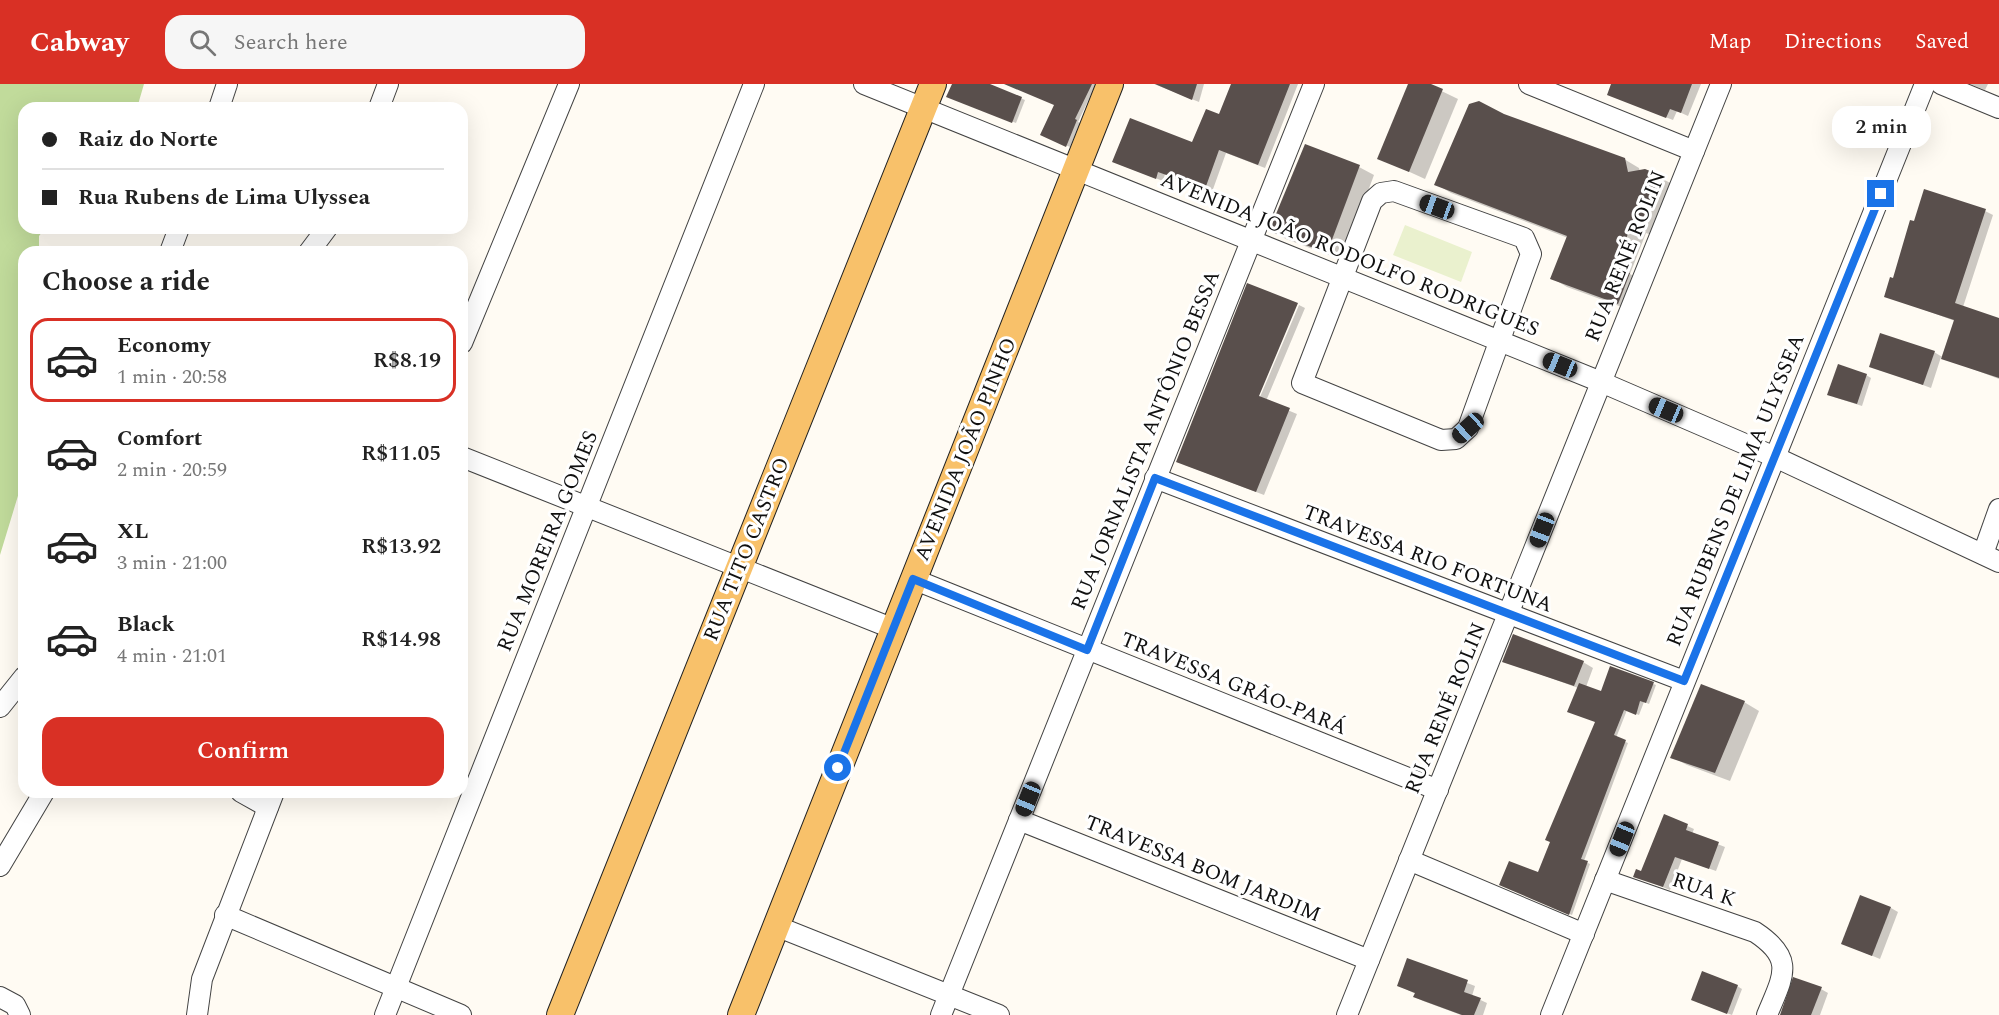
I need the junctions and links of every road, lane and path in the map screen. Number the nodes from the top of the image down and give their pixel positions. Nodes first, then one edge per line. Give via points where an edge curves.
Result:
1 (227, 84) edge
2 (388, 84) edge
3 (569, 84) edge
4 (754, 84) edge
5 (864, 84) edge
6 (1110, 84) edge
7 (1314, 84) edge
8 (1529, 84) edge
9 (1721, 84) edge
10 (1925, 84) edge
11 (1941, 84) edge
12 (928, 96) edge
13 (221, 102) edge
14 (381, 102) edge
15 (1999, 108) edge
16 (1694, 151) junction
17 (1076, 170) junction
18 (1251, 241) junction
19 (1342, 278) junction
20 (468, 328) edge
21 (1500, 341) junction
22 (1600, 382) junction
23 (1775, 457) junction
24 (468, 459) edge
25 (1155, 478) junction
26 (586, 506) junction
27 (1999, 509) edge
28 (1991, 558) edge
29 (739, 567) junction
30 (913, 579) junction
31 (1509, 615) junction
32 (894, 629) junction
33 (1087, 650) junction
34 (1684, 681) junction
35 (18, 684) edge
36 (0, 707) edge
37 (1438, 790) junction
38 (40, 798) edge
39 (271, 799) edge
40 (1020, 820) junction
41 (1409, 860) junction
42 (0, 866) edge
43 (1605, 880) junction
44 (225, 915) junction
45 (776, 926) junction
46 (1584, 934) junction
47 (1369, 960) junction
48 (396, 987) junction
49 (948, 995) junction
50 (0, 997) edge
51 (20, 1015) edge
52 (197, 1015) edge
53 (385, 1015) edge
54 (461, 1015) edge
55 (560, 1015) edge
56 (741, 1015) edge
57 (941, 1015) edge
58 (999, 1015) edge
59 (1347, 1015) edge
60 (1551, 1015) edge
61 (1767, 1015) edge

1 - 13 street
2 - 14 street
3 - 20 street
4 - 26 street, RUA MOREIRA GOMES
5 - 12 street, AVENIDA JOÃO RODOLFO RODRIGUES
6 - 17 main road, AVENIDA JOÃO PINHO
7 - 18 street, RUA JORNALISTA ANTÔNIO BESSA
8 - 16 street
9 - 16 street, RUA RENÉ ROLIN
10 - 23 street, RUA RUBENS DE LIMA ULYSSEA
11 - 15 street
12 - 17 street, AVENIDA JOÃO RODOLFO RODRIGUES
12 - 29 main road, RUA TITO CASTRO
16 - 22 street, RUA RENÉ ROLIN
17 - 18 street, AVENIDA JOÃO RODOLFO RODRIGUES
17 - 30 main road, AVENIDA JOÃO PINHO
18 - 19 street, AVENIDA JOÃO RODOLFO RODRIGUES
18 - 25 street, RUA JORNALISTA ANTÔNIO BESSA
19 - 21 street, AVENIDA JOÃO RODOLFO RODRIGUES
19 - 21 street via 1372,201 1381,193 1394,192 1524,238 1531,254
19 - 21 street via 1302,383 1441,440 1456,439 1468,428
21 - 22 street, AVENIDA JOÃO RODOLFO RODRIGUES
22 - 23 street, AVENIDA JOÃO RODOLFO RODRIGUES
22 - 31 street, RUA RENÉ ROLIN
23 - 28 street, AVENIDA JOÃO RODOLFO RODRIGUES
23 - 34 street, RUA RUBENS DE LIMA ULYSSEA
24 - 26 street
25 - 31 street, TRAVESSA RIO FORTUNA
25 - 33 street, RUA JORNALISTA ANTÔNIO BESSA
26 - 29 street
26 - 48 street, RUA MOREIRA GOMES
27 - 28 street
29 - 32 street
29 - 55 main road, RUA TITO CASTRO
30 - 32 main road, AVENIDA JOÃO PINHO
30 - 33 street, TRAVESSA GRÃO-PARÁ
31 - 34 street, TRAVESSA RIO FORTUNA
31 - 37 street, RUA RENÉ ROLIN
32 - 45 main road, AVENIDA JOÃO PINHO
33 - 37 street, TRAVESSA GRÃO-PARÁ
33 - 40 street, RUA JORNALISTA ANTÔNIO BESSA
34 - 43 street, RUA RUBENS DE LIMA ULYSSEA
35 - 36 street
37 - 41 street, RUA RENÉ ROLIN
38 - 42 street
39 - 44 street
40 - 47 street, TRAVESSA BOM JARDIM
40 - 49 street, RUA JORNALISTA ANTÔNIO BESSA
41 - 46 street
41 - 47 street, RUA RENÉ ROLIN
43 - 46 street, RUA RUBENS DE LIMA ULYSSEA
43 - 61 street, RUA K via 1755,932 1772,943 1783,966 1780,985
44 - 48 street
44 - 52 street via 202,979
45 - 49 street
45 - 56 main road, AVENIDA JOÃO PINHO
46 - 60 street, RUA RUBENS DE LIMA ULYSSEA
47 - 59 street, RUA RENÉ ROLIN
48 - 53 street, RUA MOREIRA GOMES
48 - 54 street
49 - 57 street, RUA JORNALISTA ANTÔNIO BESSA
49 - 58 street
50 - 51 street via 15,1005

